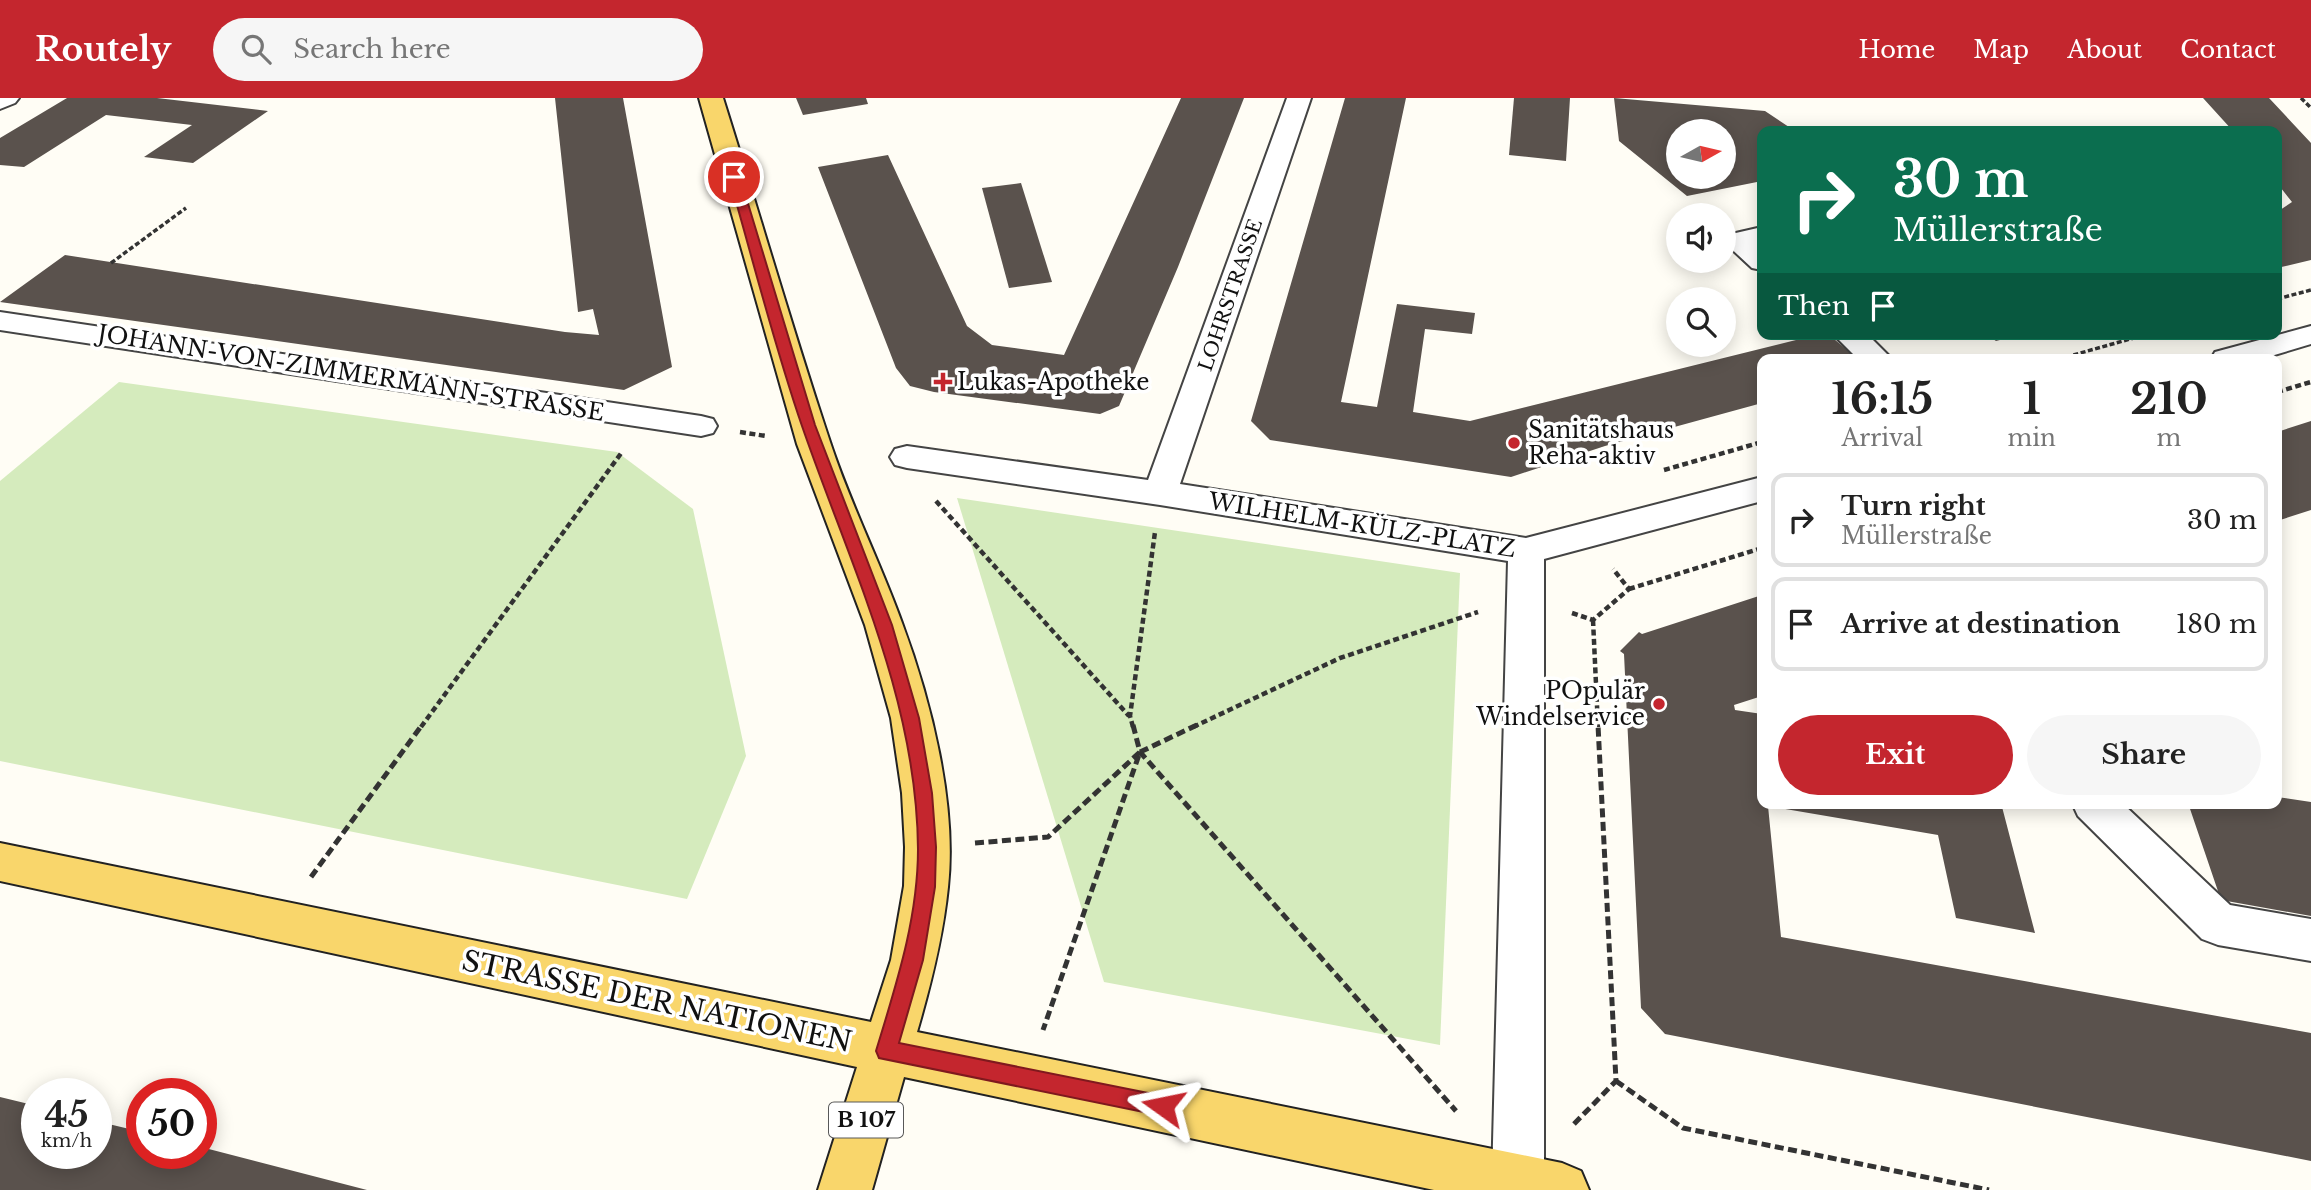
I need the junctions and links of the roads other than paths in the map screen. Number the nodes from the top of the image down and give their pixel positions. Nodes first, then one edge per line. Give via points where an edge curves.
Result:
1 (8, 98) edge
2 (711, 98) edge
3 (1299, 98) edge
4 (0, 102) edge
5 (1757, 236) edge
6 (1757, 258) edge
7 (0, 321) edge
8 (2311, 335) edge
9 (1855, 340) edge
10 (1871, 354) edge
11 (2244, 354) edge
12 (701, 426) road end
13 (907, 457) dead end
14 (1757, 490) edge
15 (1160, 493) junction
16 (1526, 551) junction
17 (2099, 809) edge
18 (0, 862) edge
19 (2311, 940) edge
20 (887, 1051) junction
21 (1540, 1186) edge
22 (845, 1190) edge

1 - 4 street
2 - 20 main road, B 107 via 814,444 884,625 911,718 923,793 926,887 914,960
3 - 15 street, LOHRSTRASSE
5 - 6 street via 1737,241
7 - 12 street, JOHANN-VON-ZIMMERMANN-STRASSE
8 - 11 street
9 - 10 street
13 - 15 street, WILHELM-KÜLZ-PLATZ
14 - 16 street
15 - 16 street, WILHELM-KÜLZ-PLATZ
16 - 21 street, WILHELM-KÜLZ-PLATZ
17 - 19 street via 2218,924
18 - 20 main road, STRASSE DER NATIONEN
20 - 21 main road, STRASSE DER NATIONEN
20 - 22 main road, B 107

